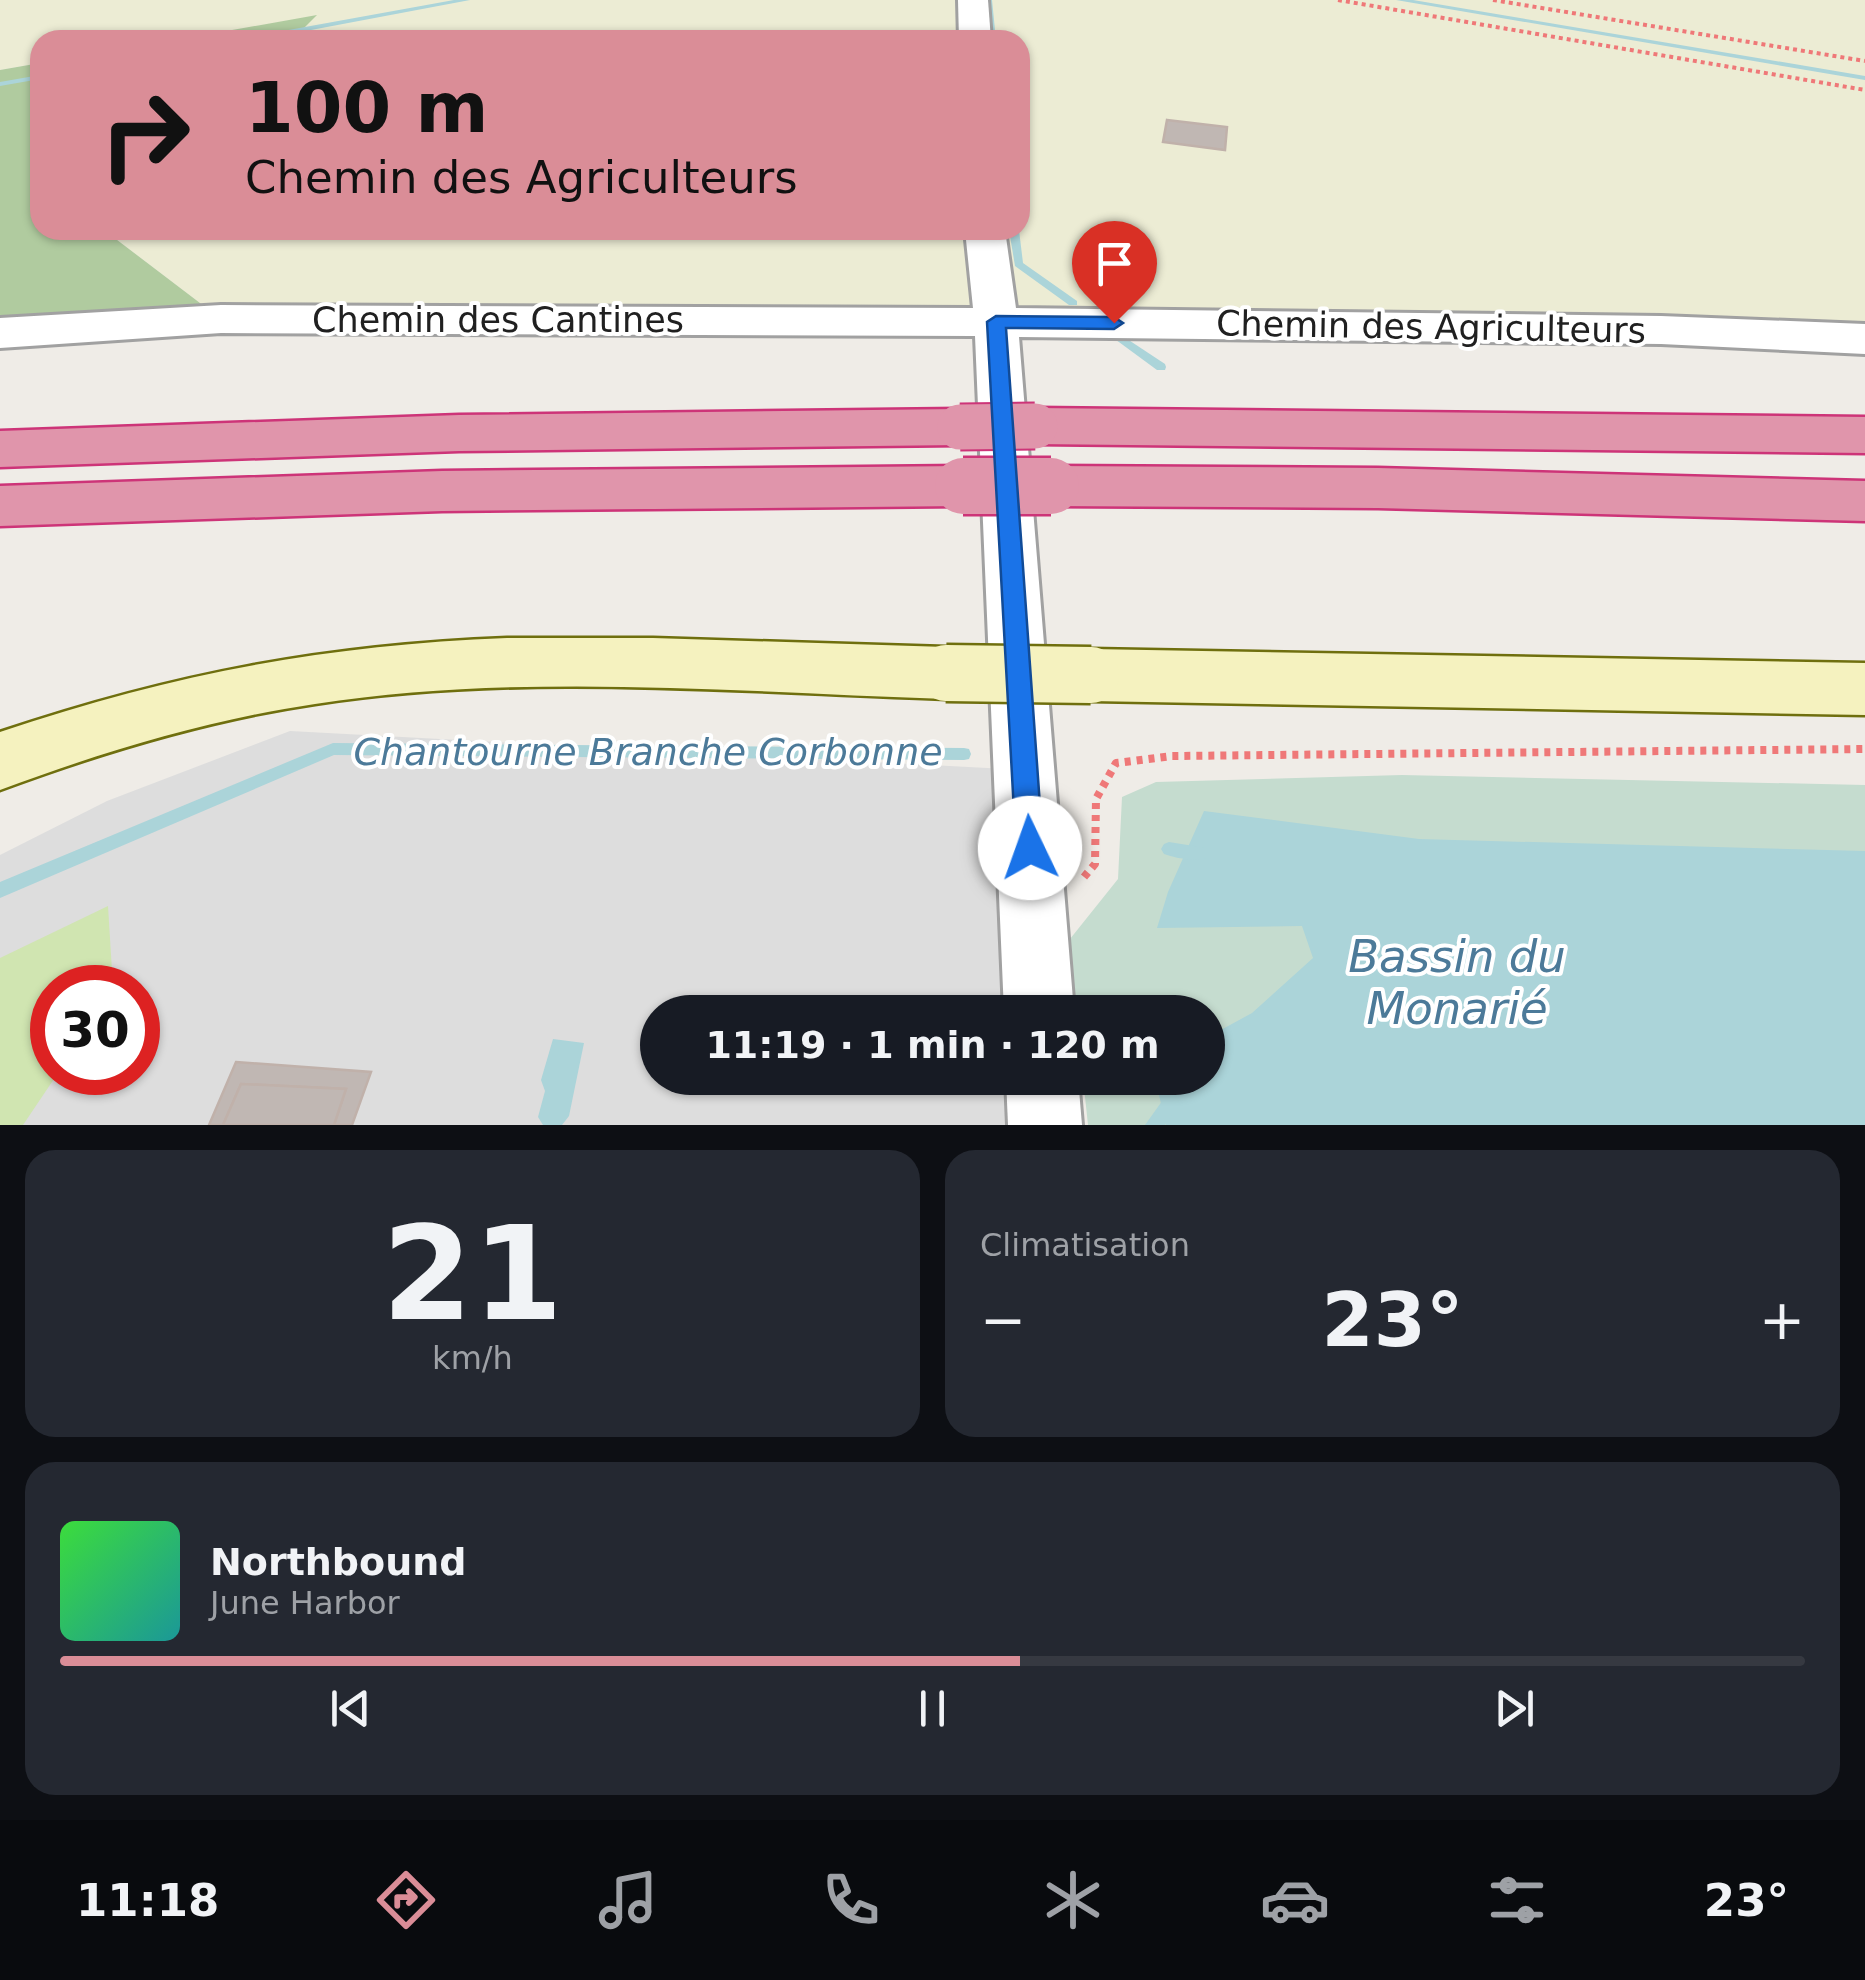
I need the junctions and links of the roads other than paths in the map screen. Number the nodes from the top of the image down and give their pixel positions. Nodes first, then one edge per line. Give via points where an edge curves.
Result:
1 (973, 0) edge
2 (974, 30) edge
3 (986, 240) edge
4 (996, 322) junction
5 (0, 333) edge
6 (1865, 339) edge
7 (1865, 435) edge
8 (0, 449) edge
9 (1865, 500) edge
10 (0, 506) edge
11 (1865, 689) edge
12 (0, 762) edge
13 (1038, 995) edge
14 (1043, 1095) edge
15 (1045, 1125) edge

1 - 2 street
3 - 4 street
4 - 5 street, Chemin des Cantines via 220,319
4 - 6 street, Chemin des Agriculteurs via 1661,330
4 - 13 street
7 - 8 highway, bridge via 1036,426 460,433
9 - 10 highway, bridge via 963,486 442,491
11 - 12 main road, bridge via 470,664 359,672 162,710
14 - 15 street

